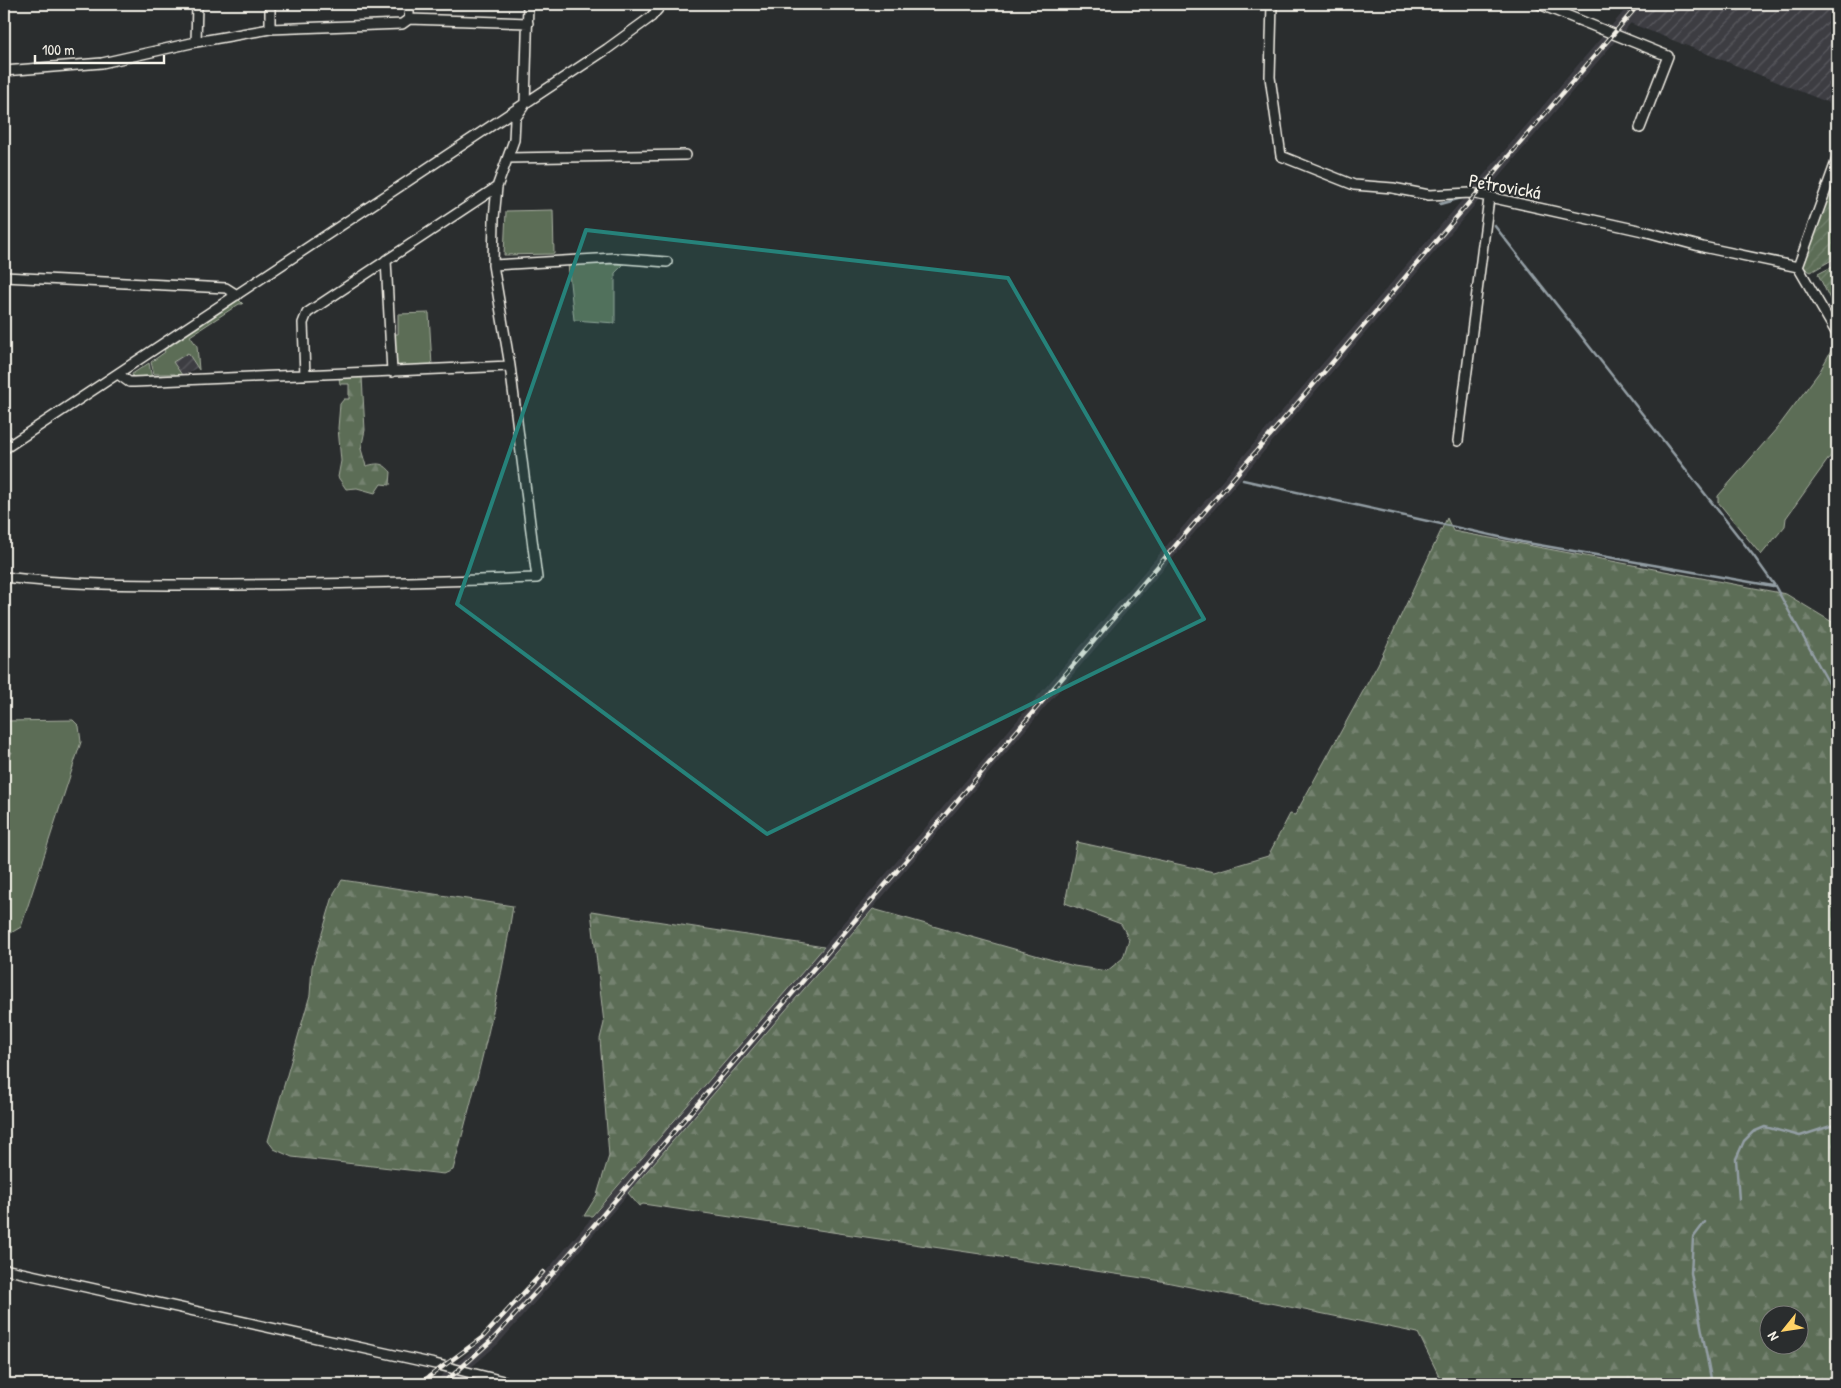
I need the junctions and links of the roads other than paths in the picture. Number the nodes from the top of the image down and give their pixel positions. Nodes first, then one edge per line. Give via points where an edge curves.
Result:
1 (196, 4) edge
2 (270, 4) edge
3 (409, 4) edge
4 (528, 4) edge
5 (662, 4) edge
6 (1272, 4) edge
7 (1539, 4) edge
8 (409, 19) junction
9 (528, 23) junction
10 (270, 29) junction
11 (196, 42) junction
12 (4, 70) edge
13 (525, 104) junction
14 (1640, 128) dead end
15 (686, 155) dead end
16 (508, 158) junction
17 (1837, 159) edge
18 (497, 187) junction
19 (1489, 198) junction
20 (386, 260) junction
21 (667, 262) dead end
22 (493, 265) junction
23 (1798, 267) junction
24 (4, 277) edge
25 (237, 295) junction
26 (1837, 334) edge
27 (510, 366) junction
28 (392, 372) junction
29 (118, 374) junction
30 (305, 375) junction
31 (1458, 441) dead end
32 (4, 449) edge
33 (4, 578) edge
34 (4, 1269) edge
35 (515, 1384) edge

1 - 11 street
2 - 10 street
3 - 8 street
4 - 9 street
5 - 13 street via 651,17
6 - 19 street, Petrovická via 1270,77 1281,156 1354,185 1429,195 1471,193
7 - 14 street via 1668,56
8 - 9 street
8 - 10 street via 402,24
9 - 13 street
10 - 11 street
11 - 12 street via 102,63
13 - 16 street via 515,119 514,140
13 - 25 street
15 - 16 street
16 - 18 street
17 - 23 street
18 - 20 street
18 - 22 street
19 - 23 street, Petrovická
19 - 31 street
20 - 28 street
20 - 30 street via 307,313 303,323
21 - 22 street via 614,258
22 - 27 street
23 - 26 street
24 - 25 street via 226,288
25 - 29 street
27 - 28 street
27 - 33 street via 537,578 316,586 118,584
28 - 30 street
29 - 30 street via 134,382
29 - 32 street
34 - 35 street

